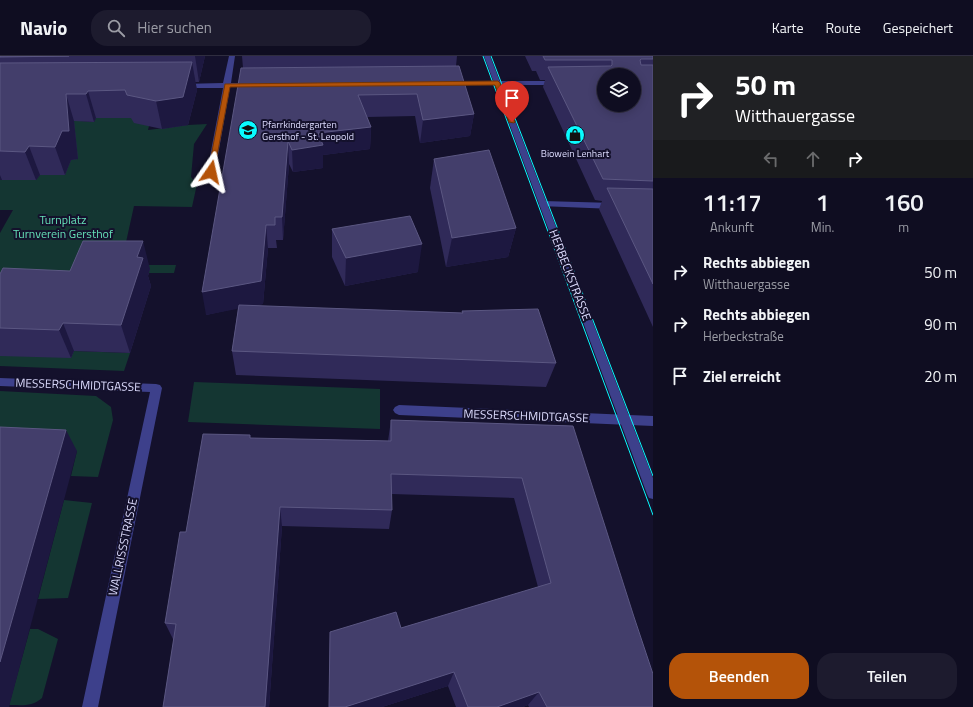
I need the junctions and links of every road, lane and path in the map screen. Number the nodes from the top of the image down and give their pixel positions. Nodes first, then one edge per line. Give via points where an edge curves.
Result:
1 (232, 56) edge
2 (487, 56) edge
3 (498, 83) junction
4 (567, 83) edge
5 (440, 84) edge
6 (227, 85) junction
7 (256, 85) edge
8 (171, 86) edge
9 (211, 172) dead end
10 (543, 204) junction
11 (622, 206) edge
12 (0, 382) edge
13 (156, 388) joint
14 (399, 410) dead end
15 (624, 420) junction
16 (653, 421) edge
17 (653, 494) edge
18 (90, 707) edge

1 - 6 street
2 - 3 street, HERBECKSTRASSE
3 - 4 street
3 - 5 street
3 - 10 street, HERBECKSTRASSE
6 - 7 street
6 - 8 street
6 - 9 street
10 - 11 street
10 - 15 street, HERBECKSTRASSE
12 - 13 street, MESSERSCHMIDTGASSE
13 - 18 street, WALLRISSSTRASSE
14 - 15 street, MESSERSCHMIDTGASSE
15 - 16 street, MESSERSCHMIDTGASSE
15 - 17 street, HERBECKSTRASSE

